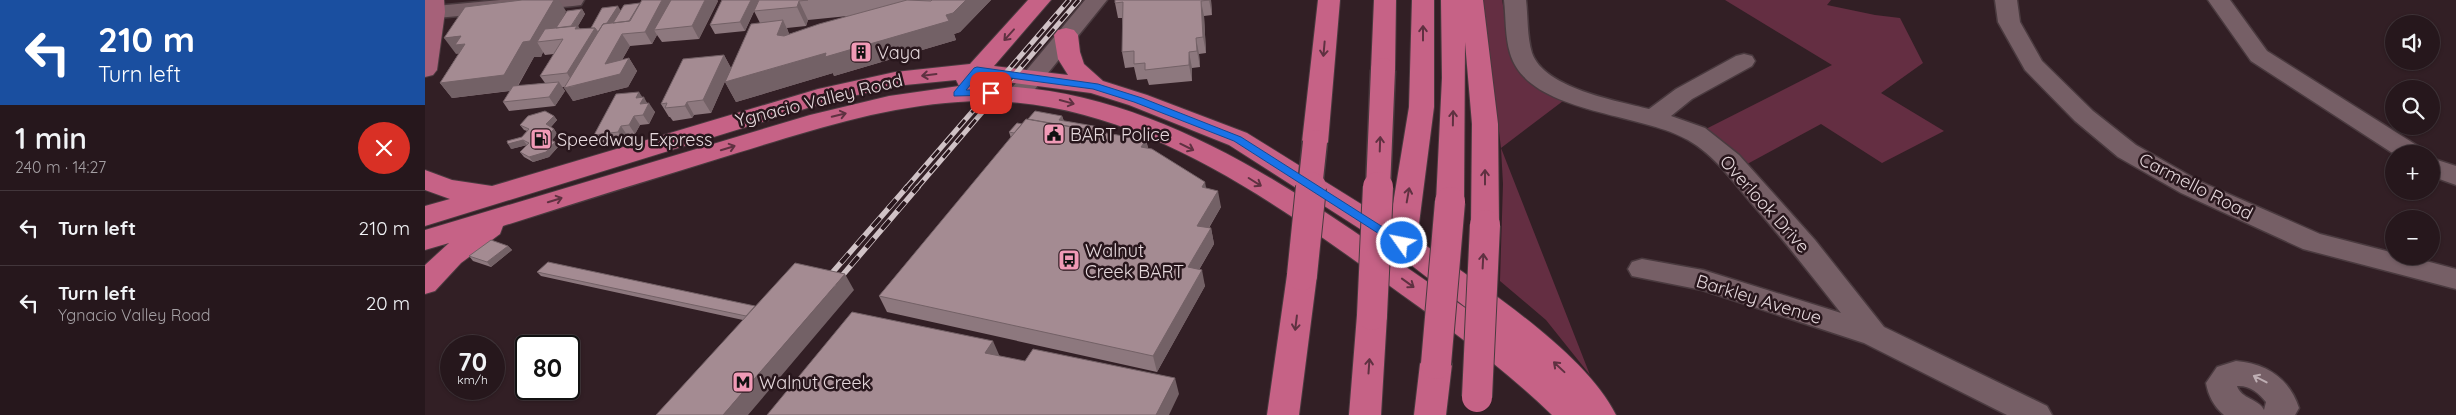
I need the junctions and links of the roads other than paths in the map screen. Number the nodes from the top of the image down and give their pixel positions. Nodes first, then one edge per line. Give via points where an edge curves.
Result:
1 (573, 0) edge
2 (1040, 0) edge
3 (1096, 0) edge
4 (1329, 0) edge
5 (1385, 0) edge
6 (1423, 0) edge
7 (1452, 0) edge
8 (1473, 0) edge
9 (1515, 0) edge
10 (2007, 0) edge
11 (2219, 0) edge
12 (431, 8) edge
13 (1066, 35) junction
14 (1744, 61) dead end
15 (425, 70) edge
16 (977, 70) junction
17 (1026, 85) junction
18 (1094, 86) junction
19 (957, 94) junction
20 (1653, 118) junction
21 (2398, 145) edge
22 (2440, 170) edge
23 (2456, 176) edge
24 (425, 179) edge
25 (504, 203) junction
26 (425, 216) edge
27 (425, 240) edge
28 (1402, 243) junction
29 (1354, 245) junction
30 (1642, 269) dead end
31 (2456, 279) edge
32 (425, 283) edge
33 (1874, 335) junction
34 (1477, 406) edge
35 (2236, 412) edge
36 (1283, 415) edge
37 (1365, 415) edge
38 (1430, 415) edge
39 (1573, 415) edge
40 (1600, 415) edge
41 (2036, 415) edge
42 (2277, 415) edge

1 - 12 street
2 -> 16 highway
3 - 13 street
4 -> 36 highway, bridge via 1302,275
37 -> 5 highway, bridge
28 -> 6 highway via 1420,114
38 -> 7 highway, bridge via 1450,202 1454,78
34 -> 8 highway, bridge via 1485,225 1485,124
9 - 20 street, Overlook Drive via 1521,53 1530,70 1572,97
10 - 31 street, Carmello Road via 2009,22 2033,65 2084,116 2127,151 2190,187 2313,242
11 - 21 street via 2259,56
12 - 15 main road
13 - 17 street
13 - 18 highway via 1068,59
14 - 20 street via 1684,94
16 - 17 highway, Ygnacio Valley Road
16 - 19 highway
16 -> 25 highway, Ygnacio Valley Road via 895,79 818,97
17 - 18 highway, Ygnacio Valley Road
17 - 19 highway, Ygnacio Valley Road
17 -> 29 highway, Ygnacio Valley Road via 1053,98 1162,135 1241,173
18 - 28 highway, Ygnacio Valley Road via 1238,139
25 -> 19 highway, Ygnacio Valley Road via 883,105
20 - 33 street, Overlook Drive via 1696,134 1730,160 1805,247
22 - 23 street
24 - 25 highway via 455,191
25 - 26 highway, Ygnacio Valley Road
25 - 27 highway, Ygnacio Valley Road
25 - 32 highway
28 - 29 highway via 1385,253
40 -> 28 highway, Ygnacio Valley Road via 1580,387 1528,338
29 -> 39 highway, Ygnacio Valley Road via 1510,357
30 - 33 street, Barkley Avenue via 1703,280
33 - 41 street, Overlook Drive
42 -> 35 street via 2283,408 2279,395 2265,381 2246,374 2229,374 2221,383 2221,390

